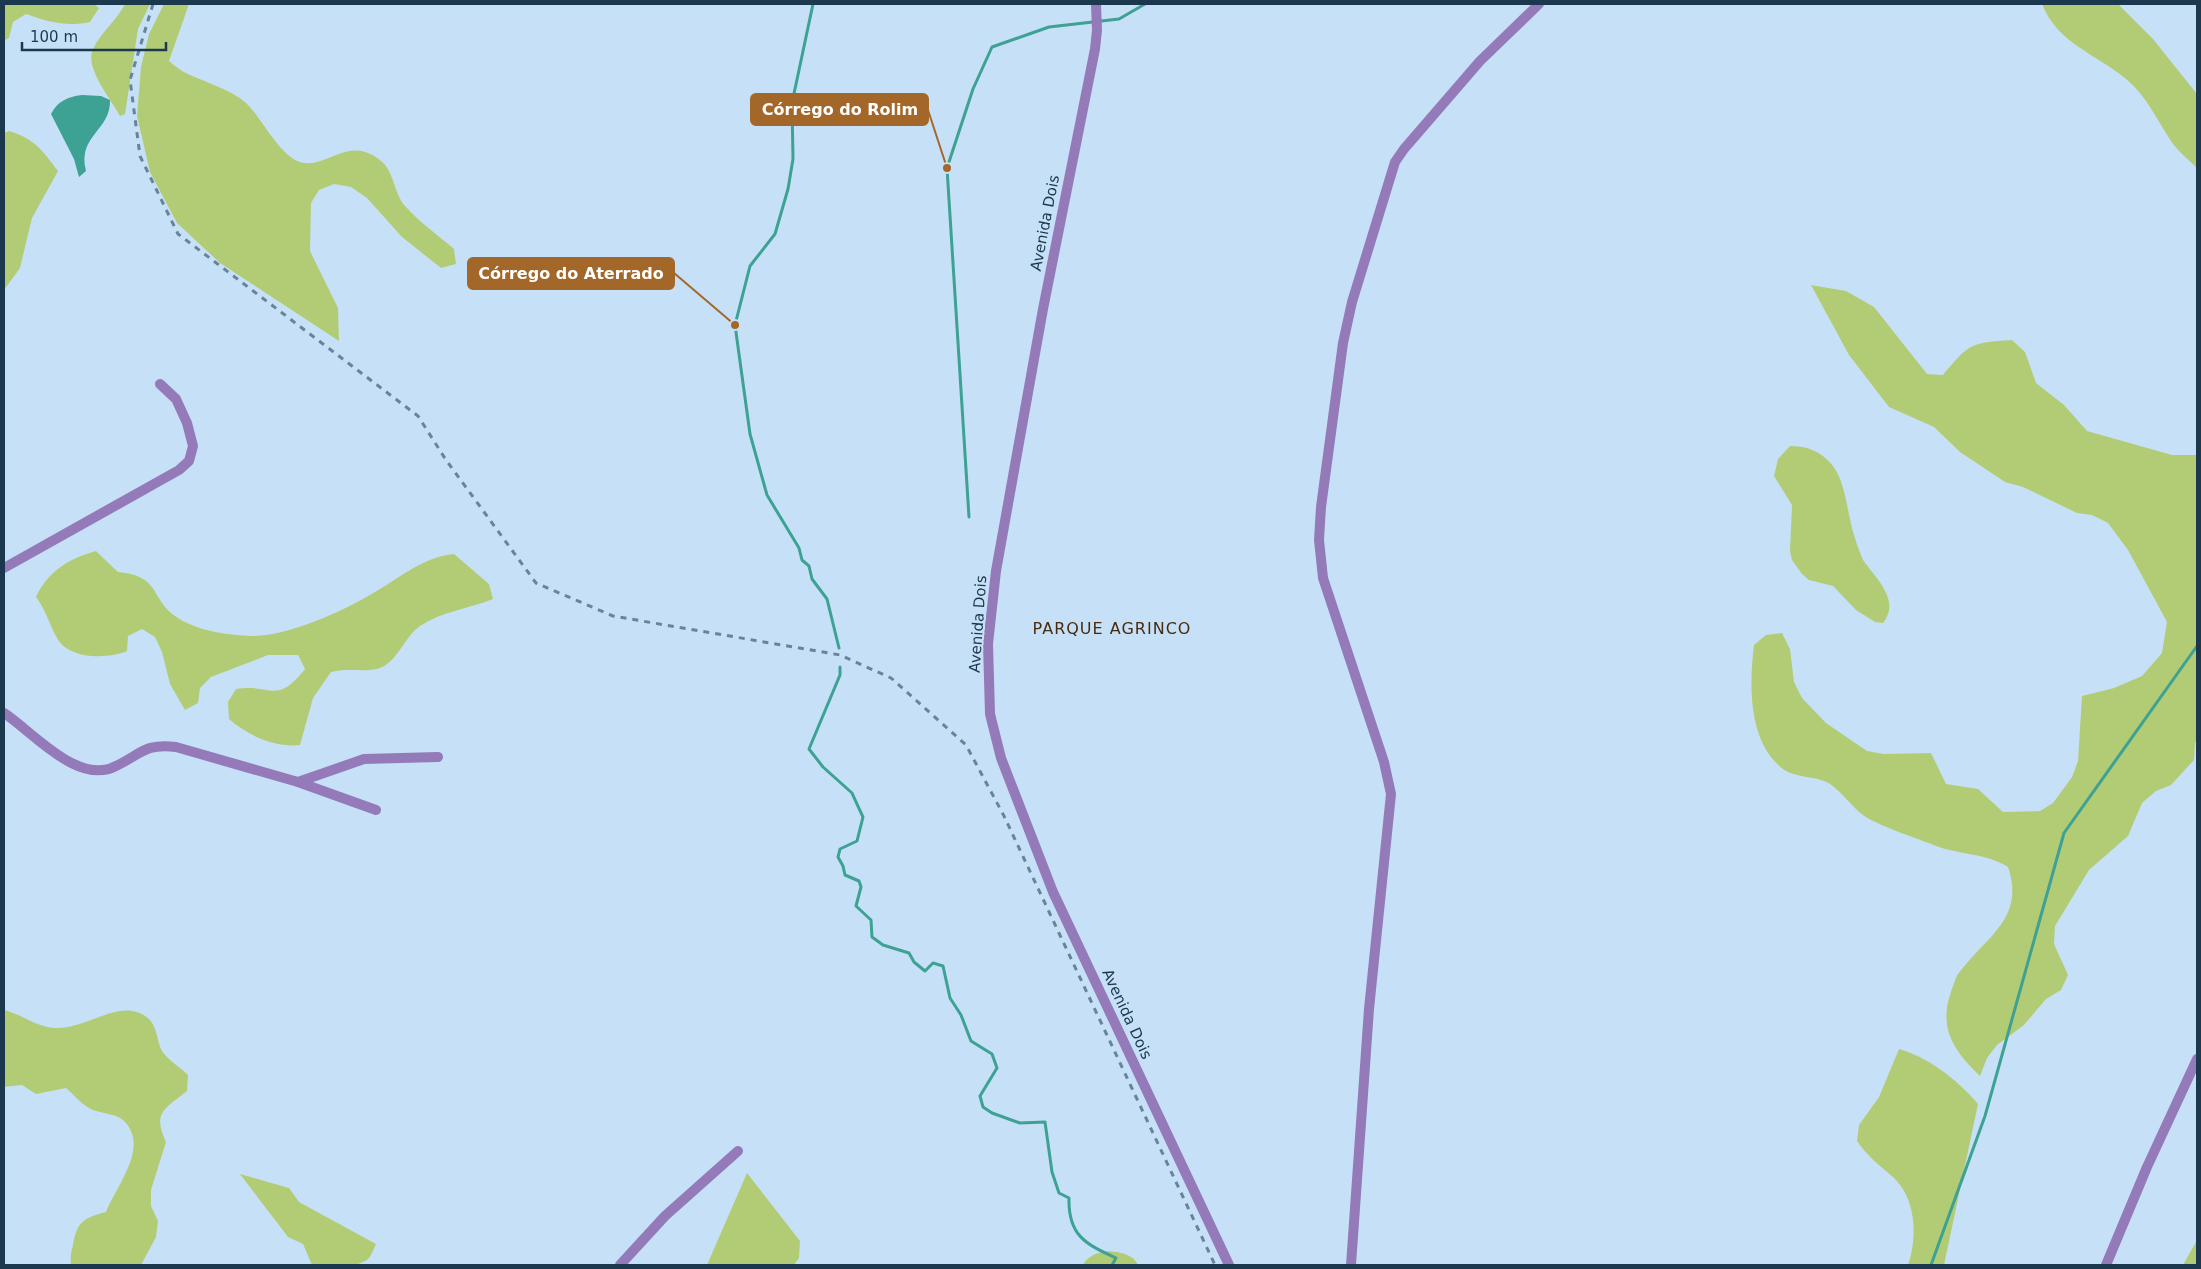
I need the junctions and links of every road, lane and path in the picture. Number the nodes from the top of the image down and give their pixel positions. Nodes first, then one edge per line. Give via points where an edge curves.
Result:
1 (1096, 4) edge
2 (1539, 4) edge
3 (160, 384) dead end
4 (4, 568) edge
5 (4, 713) edge
6 (438, 757) dead end
7 (298, 782) junction
8 (376, 810) dead end
9 (2197, 1059) edge
10 (738, 1151) dead end
11 (620, 1265) edge
12 (1229, 1265) edge
13 (1351, 1265) edge
14 (2106, 1265) edge

1 - 12 street, Avenida Dois via 1095,49 1043,308 996,571 988,644 990,714 1001,758 1053,892
2 - 13 street via 1470,72 1395,162 1352,302 1344,343 1321,507 1320,562 1384,762 1391,794 1369,1009
3 - 4 street via 176,399 187,423 192,446 189,461 179,470
5 - 7 street via 58,756 86,769 102,771 115,767 146,747 159,745
6 - 7 street via 364,759
7 - 8 street
9 - 14 street
10 - 11 street via 671,1210

